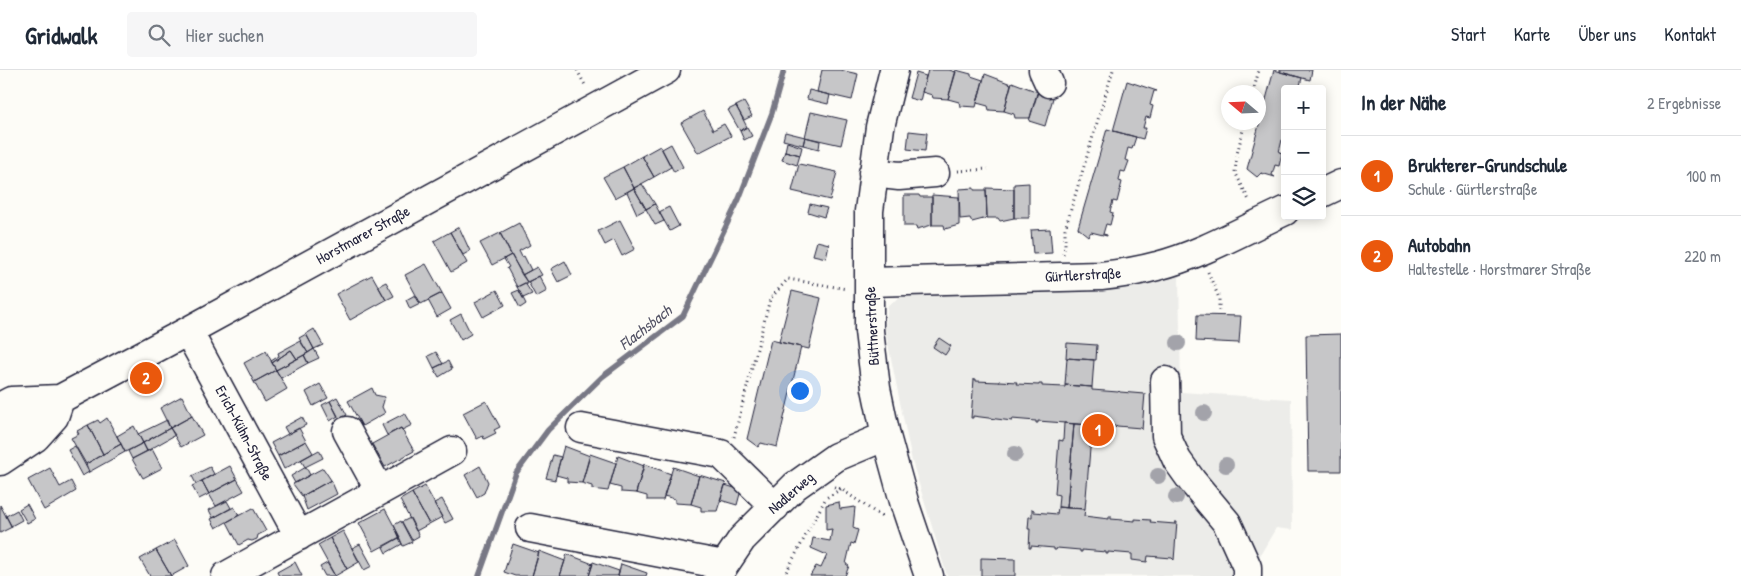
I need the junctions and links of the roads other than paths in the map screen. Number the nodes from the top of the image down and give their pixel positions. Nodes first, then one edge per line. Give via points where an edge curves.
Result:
1 (666, 70) edge
2 (894, 70) edge
3 (873, 173) junction
4 (935, 173) road end
5 (1341, 184) edge
6 (1326, 192) edge
7 (1281, 213) edge
8 (862, 286) junction
9 (188, 331) junction
10 (1165, 381) dead end
11 (60, 399) junction
12 (0, 407) edge
13 (581, 428) dead end
14 (347, 431) dead end
15 (0, 434) edge
16 (886, 436) junction
17 (452, 451) dead end
18 (0, 461) edge
19 (380, 491) junction
20 (775, 507) junction
21 (530, 528) dead end
22 (299, 536) junction
23 (720, 570) edge
24 (226, 576) edge
25 (929, 576) edge
26 (1247, 576) edge

1 - 9 street, Horstmarer Straße
2 - 3 street, Büttnerstraße
3 - 4 street via 899,176
3 - 8 street, Büttnerstraße
5 - 6 street
7 - 8 street, Gürtlerstraße via 1159,266 1123,273
8 - 16 street, Büttnerstraße
9 - 11 street, Horstmarer Straße
9 - 22 street, Erich-Kühn-Straße
10 - 26 street via 1166,436 1177,460 1227,523 1247,567
11 - 12 street, Horstmarer Straße via 11,402
11 - 15 street, Horstmarer Straße
11 - 18 street via 54,417 36,437
13 - 20 street via 721,454
14 - 19 street
16 - 20 street, Nadlerweg via 836,457 795,486
16 - 25 street, Büttnerstraße
17 - 19 street
19 - 22 street
20 - 23 street, Nadlerweg via 742,539
21 - 23 street
22 - 24 street

